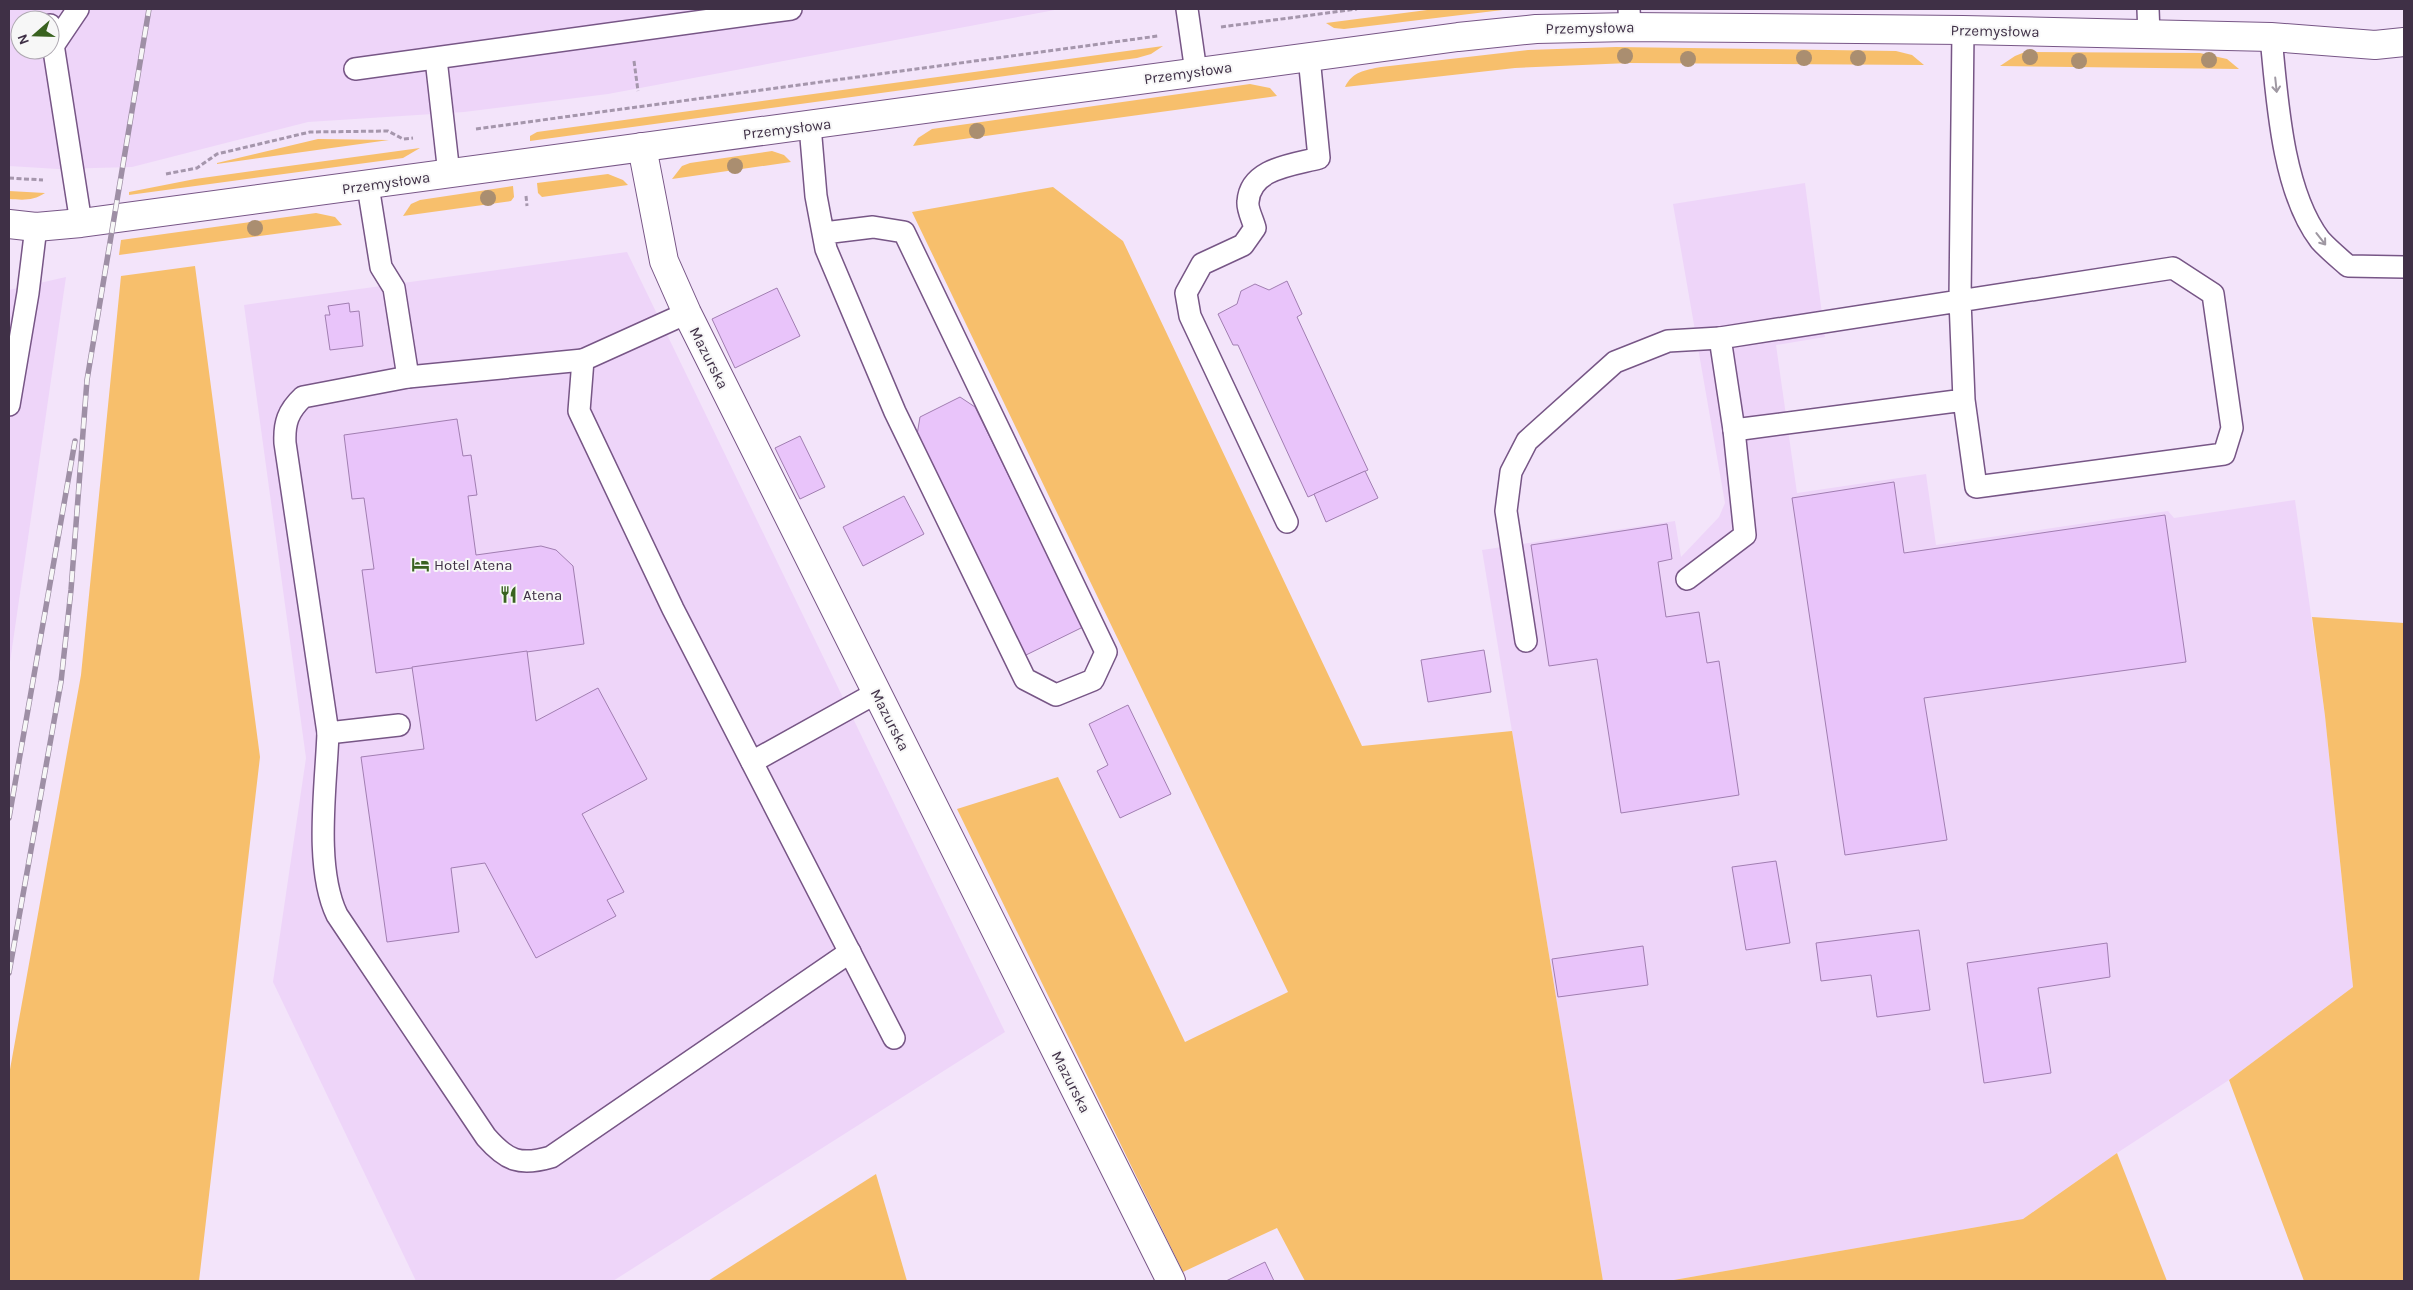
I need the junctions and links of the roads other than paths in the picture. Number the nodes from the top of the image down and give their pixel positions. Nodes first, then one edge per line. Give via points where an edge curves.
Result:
1 (78, 9) edge
2 (791, 9) edge
3 (1187, 9) edge
4 (1629, 18) edge
5 (2148, 22) edge
6 (1963, 30) junction
7 (60, 36) edge
8 (2270, 36) junction
9 (2404, 42) edge
10 (2375, 45) junction
11 (2404, 54) edge
12 (1309, 57) junction
13 (436, 59) junction
14 (55, 60) edge
15 (355, 70) dead end
16 (1196, 72) junction
17 (810, 126) junction
18 (642, 147) junction
19 (449, 174) junction
20 (368, 186) junction
21 (81, 223) junction
22 (9, 224) edge
23 (36, 227) junction
24 (9, 233) edge
25 (824, 233) junction
26 (2404, 267) edge
27 (1960, 300) junction
28 (687, 313) junction
29 (1720, 338) junction
30 (583, 360) junction
31 (408, 377) junction
32 (1964, 400) junction
33 (9, 405) edge
34 (1734, 430) junction
35 (1287, 522) dead end
36 (1686, 579) dead end
37 (1526, 640) dead end
38 (876, 693) junction
39 (399, 725) dead end
40 (328, 733) junction
41 (752, 762) junction
42 (850, 952) junction
43 (894, 1038) dead end
44 (1171, 1281) edge

1 - 7 lane
2 - 13 lane
3 - 16 lane
4 - 6 street, Przemysłowa
4 - 12 street, Przemysłowa
5 - 6 street, Przemysłowa
5 - 8 street, Przemysłowa
6 - 27 lane
8 - 10 street, Przemysłowa
8 -> 26 lane via 2280,124 2300,205 2321,240 2348,266
9 - 10 street, Przemysłowa
10 - 11 street, Przemysłowa
12 - 16 street, Przemysłowa
12 - 35 lane via 1319,158 1273,170 1254,182 1247,202 1255,228 1243,245 1202,264 1186,294 1190,316
13 - 15 lane
13 - 19 lane
14 - 21 lane
16 - 17 street, Przemysłowa
17 - 18 street, Przemysłowa
17 - 25 lane via 816,196
18 - 19 street, Przemysłowa
18 - 28 street, Mazurska via 664,261
19 - 20 street, Przemysłowa
20 - 21 street, Przemysłowa
20 - 31 lane via 381,267 394,288
21 - 23 street, Przemysłowa
22 - 23 street, Przemysłowa
23 - 24 street
23 - 33 lane
25 - 25 lane via 826,248 895,412 1025,679 1056,695 1093,680 1106,652 904,232 873,226
27 - 29 lane
27 - 32 lane
27 - 32 lane via 2173,268 2213,294 2232,428 2224,454 1976,487
28 - 30 lane
28 - 38 street, Mazurska
29 - 34 lane
29 - 37 lane via 1668,340 1615,362 1527,441 1510,472 1506,511
30 - 31 lane
30 - 41 lane via 579,411 673,609
31 - 40 lane via 303,397 292,408 284,424
32 - 34 lane
34 - 36 lane via 1745,535
38 - 41 lane
38 - 44 street, Mazurska
39 - 40 lane
40 - 42 lane via 324,860 330,901 486,1137 501,1153 517,1161 535,1162 551,1157
41 - 42 lane
42 - 43 lane

